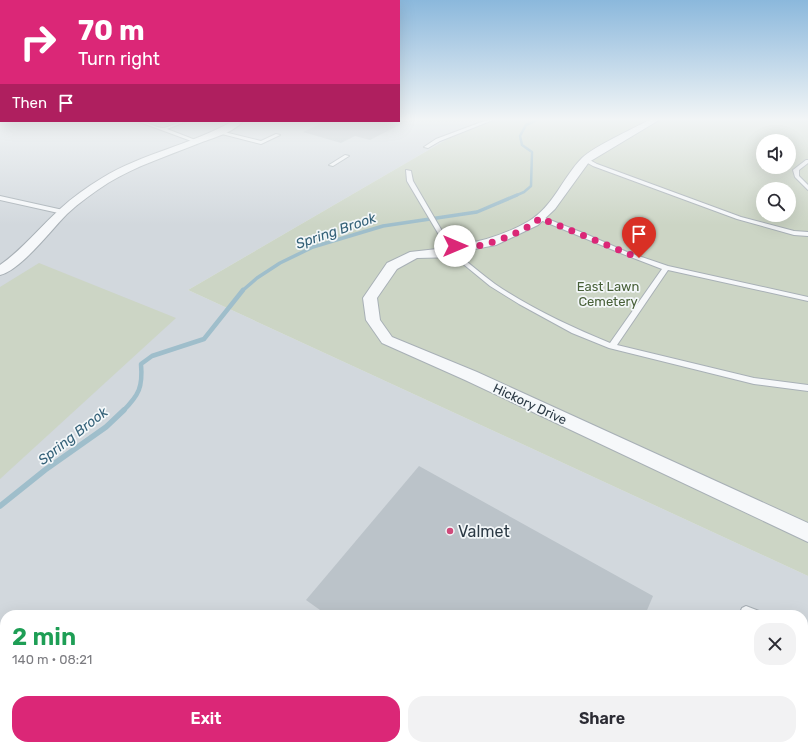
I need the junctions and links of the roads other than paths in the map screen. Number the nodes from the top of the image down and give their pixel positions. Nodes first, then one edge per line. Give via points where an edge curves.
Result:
1 (160, 155) edge
2 (593, 155) edge
3 (347, 156) dead end
4 (586, 160) junction
5 (808, 161) edge
6 (331, 165) dead end
7 (408, 171) dead end
8 (808, 188) edge
9 (0, 198) edge
10 (63, 212) junction
11 (540, 218) junction
12 (808, 234) edge
13 (453, 250) junction
14 (666, 268) junction
15 (0, 271) edge
16 (808, 299) edge
17 (612, 346) junction
18 (808, 388) edge
19 (808, 533) edge

1 - 10 street via 113,176
2 - 4 street, Hickory Drive
3 - 6 lane
4 - 11 street, Hickory Drive
4 - 12 lane via 739,218 794,233
5 - 8 lane via 796,170 797,176
7 - 13 lane via 410,181
9 - 10 lane
10 - 15 street via 18,258
11 - 13 street, Hickory Drive via 492,242
11 - 14 lane
13 - 17 lane via 492,285 521,303 575,331
13 - 19 street, Hickory Drive via 414,255 392,266 370,298 373,320 387,340 471,376
14 - 16 lane
14 - 17 lane
17 - 18 lane via 754,381

